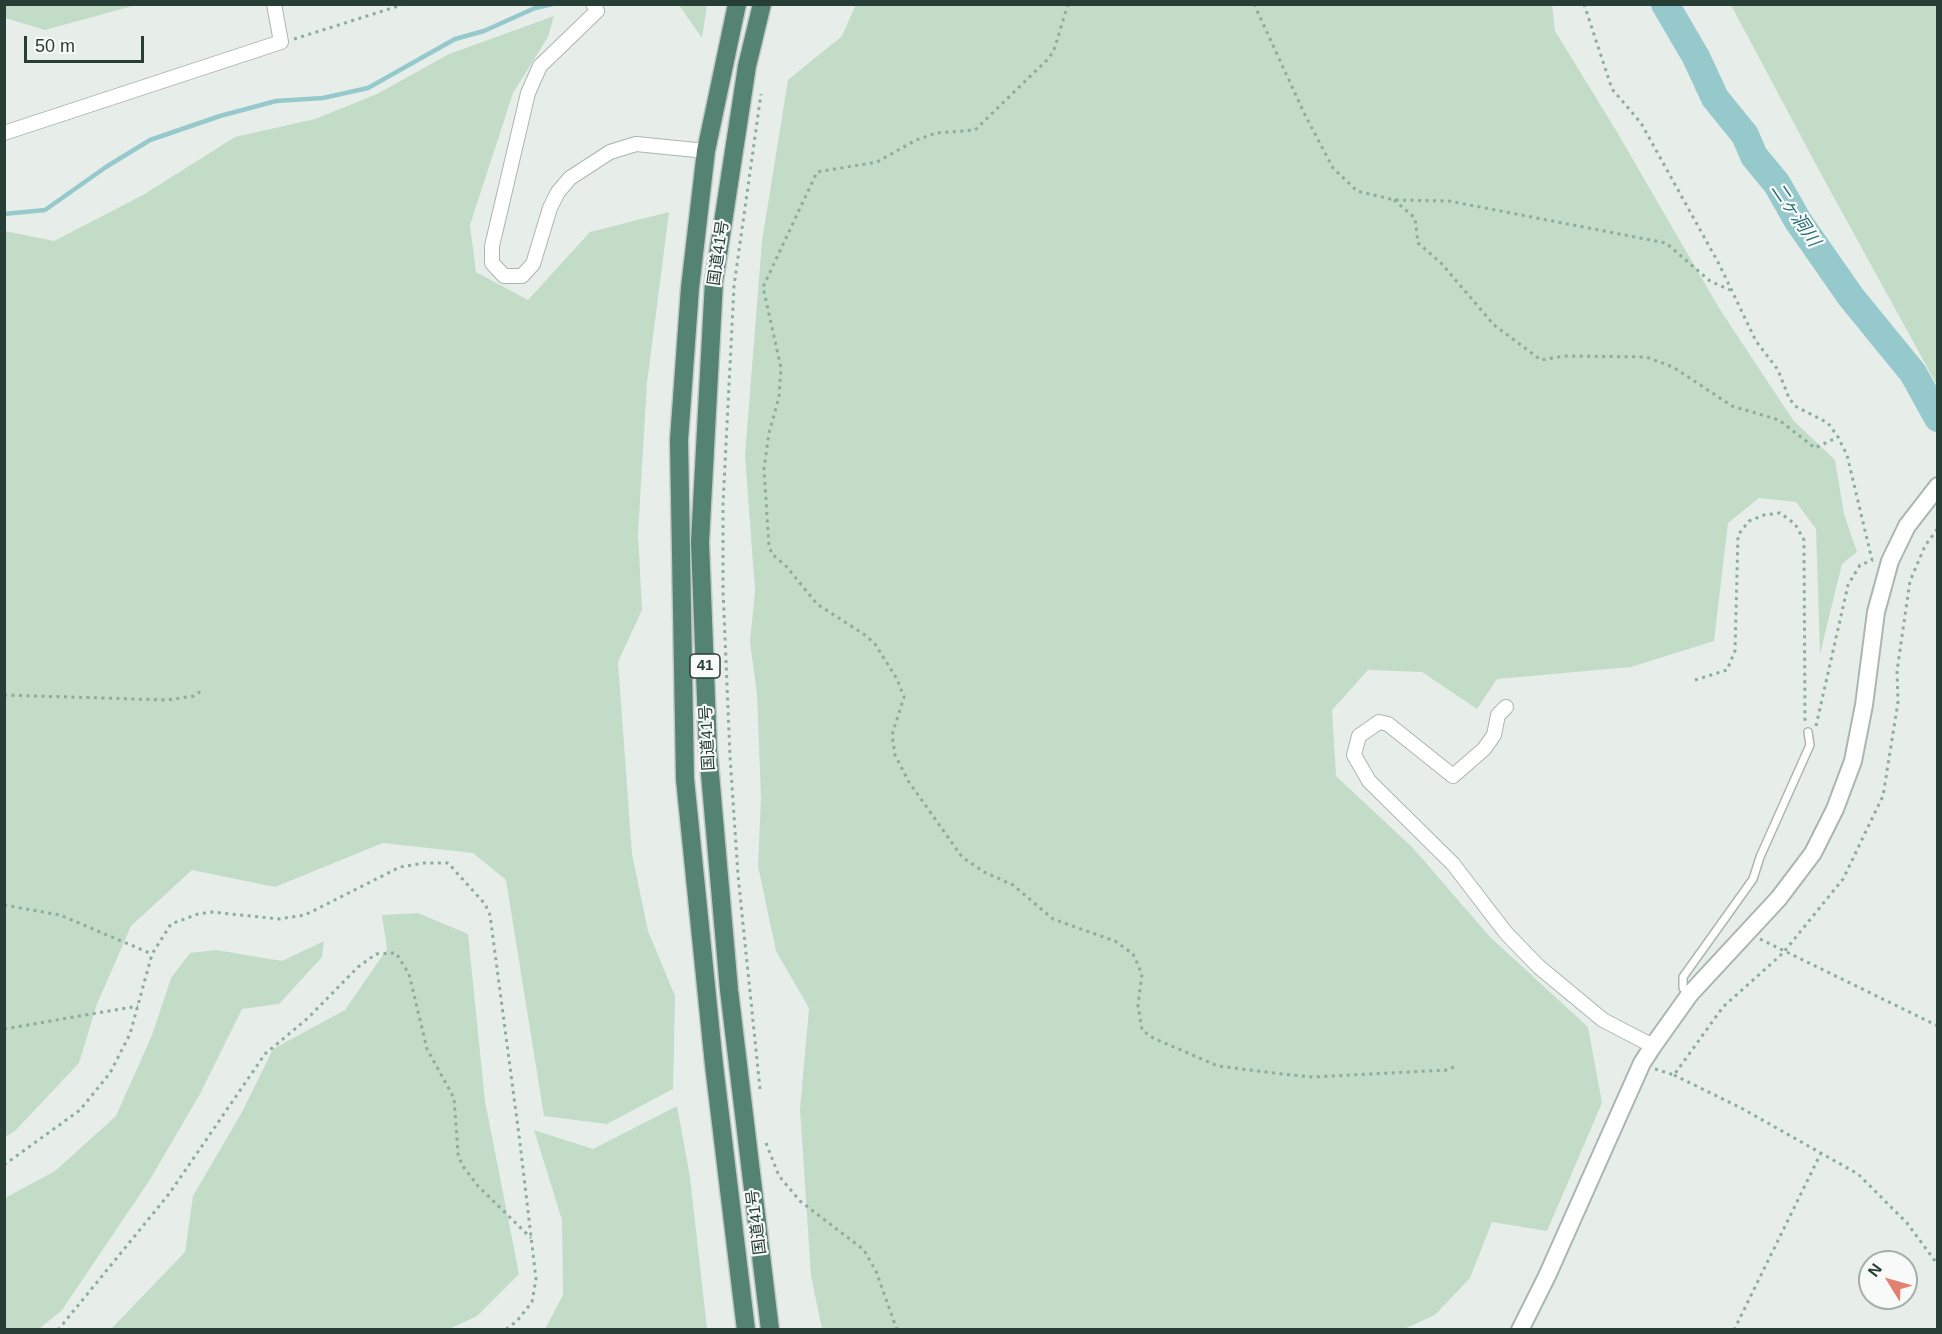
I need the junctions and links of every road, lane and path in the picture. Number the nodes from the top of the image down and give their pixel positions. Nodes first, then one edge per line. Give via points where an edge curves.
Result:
1 (274, 4) edge
2 (405, 4) edge
3 (593, 4) edge
4 (737, 4) edge
5 (762, 4) edge
6 (1068, 4) edge
7 (1254, 4) edge
8 (1584, 4) edge
9 (281, 42) junction
10 (762, 91) dead end
11 (4, 134) edge
12 (705, 151) junction
13 (1394, 200) junction
14 (1730, 290) junction
15 (1838, 437) junction
16 (1938, 486) edge
17 (1872, 560) junction
18 (1890, 561) junction
19 (1695, 680) dead end
20 (204, 689) dead end
21 (4, 695) edge
22 (1506, 707) dead end
23 (1808, 732) junction
24 (4, 906) edge
25 (1748, 932) junction
26 (152, 954) junction
27 (1690, 994) junction
28 (138, 1006) junction
29 (1938, 1026) edge
30 (4, 1029) edge
31 (1653, 1046) junction
32 (1455, 1066) dead end
33 (1674, 1075) dead end
34 (760, 1096) dead end
35 (765, 1142) dead end
36 (1821, 1153) junction
37 (4, 1165) edge
38 (531, 1238) junction
39 (1938, 1265) edge
40 (58, 1329) edge
41 (505, 1329) edge
42 (746, 1329) edge
43 (770, 1329) edge
44 (897, 1329) edge
45 (1520, 1329) edge
46 (1734, 1329) edge

1 - 9 street
2 - 9 path
3 - 12 street via 597,11 540,66 528,93 492,246 492,263 504,276 522,276 533,264 558,192 570,178 610,152 636,144
4 - 12 highway, 国道41号 / 41
5 - 43 highway, 国道41号 / 41 via 747,66 714,281 700,542 710,775 729,990
6 - 32 path via 1049,58 975,130 936,133 877,162 817,172 763,287 781,368 764,470 769,546 817,604 866,635 897,679 904,697 892,735 895,755 909,782 962,857 1013,885 1053,919 1115,940 1133,954 1142,974 1138,1005 1142,1030 1218,1066 1282,1074 1313,1077 1448,1070
7 - 13 path via 1332,168 1357,191
8 - 14 path via 1611,89 1641,123
9 - 11 street
10 - 34 path via 734,286 723,504 731,780
12 - 42 highway, 国道41号 / 41 via 679,440 685,779
13 - 14 path via 1449,201 1666,243 1710,281
13 - 15 path via 1415,218 1418,243 1441,263 1494,325 1540,360 1564,356 1646,357 1673,367 1732,406 1779,420 1815,448
14 - 15 path via 1756,341 1778,370 1789,398 1795,406 1828,423
15 - 17 path
16 - 18 street via 1907,526
17 - 18 path
17 - 23 path via 1860,565 1848,585 1816,728
18 - 25 street via 1876,612 1853,761 1835,809 1813,853
19 - 23 path via 1727,670 1735,651 1738,535 1749,521 1780,513 1795,524 1804,540
20 - 21 path via 194,696 167,700
22 - 31 street via 1498,714 1494,735 1484,749 1453,776 1388,724 1379,722 1359,736 1354,755 1370,781 1454,864 1506,933 1539,967 1603,1020
23 - 27 lane via 1810,745 1753,879 1683,977 1683,988
24 - 26 path via 60,915
25 - 27 street
25 - 29 path via 1783,953
26 - 28 path
26 - 38 path via 171,924 182,918 212,912 279,919 305,915 400,867 448,863 485,904 490,915
27 - 31 street
28 - 30 path
28 - 37 path via 130,1034 110,1073 80,1110
31 - 45 street
33 - 36 path
35 - 44 path via 774,1167 794,1195 864,1250
36 - 39 path via 1858,1174 1907,1223
36 - 46 path
38 - 40 path via 477,1186 462,1165 454,1098 427,1049 409,974 396,953 376,954 265,1054 169,1194
38 - 41 path via 536,1279 532,1302

